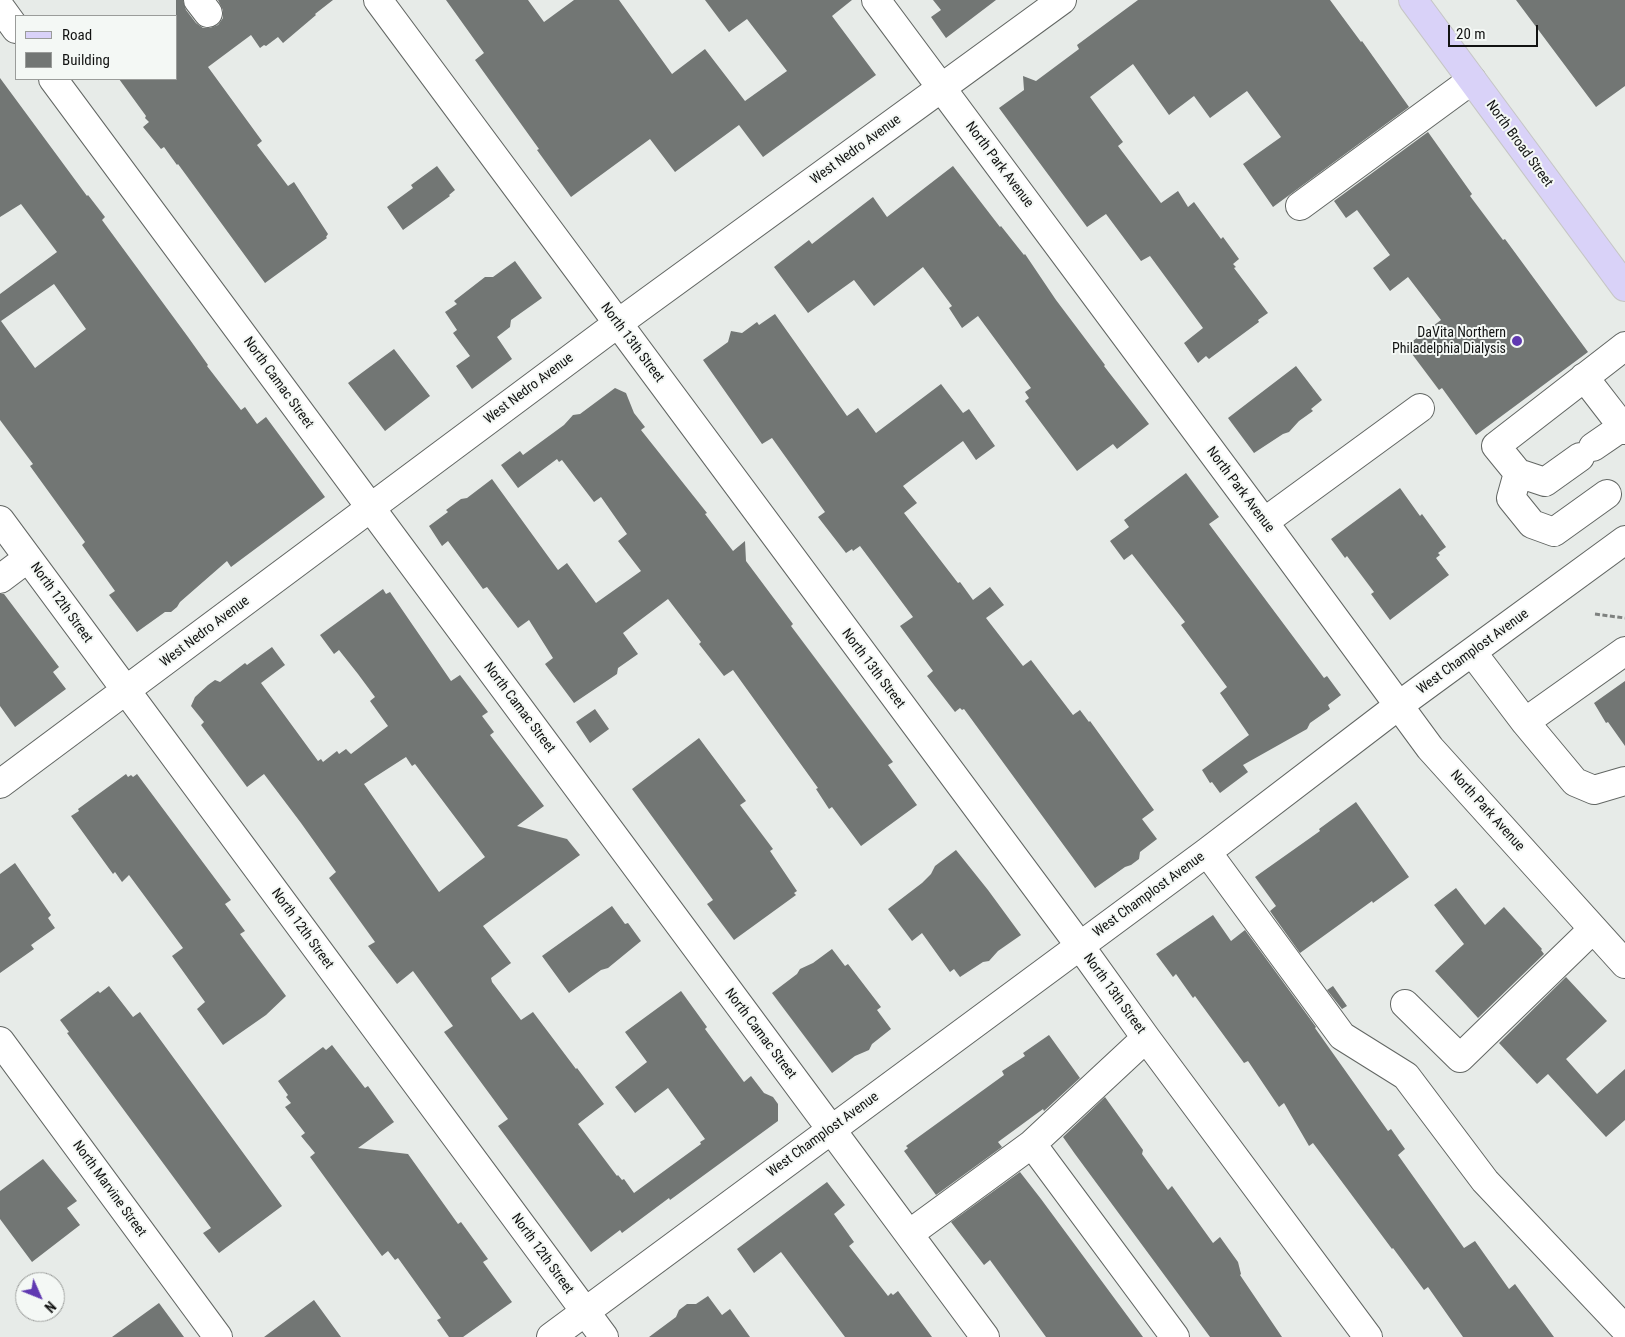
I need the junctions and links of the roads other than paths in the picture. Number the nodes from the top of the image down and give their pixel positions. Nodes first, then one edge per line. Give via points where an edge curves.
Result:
1 (378, 0) edge
2 (876, 0) edge
3 (1062, 0) edge
4 (1413, 0) edge
5 (0, 6) edge
6 (15, 27) edge
7 (54, 80) edge
8 (1472, 80) junction
9 (942, 88) junction
10 (1300, 206) dead end
11 (1624, 283) edge
12 (618, 324) junction
13 (1625, 346) edge
14 (1584, 377) junction
15 (1420, 408) dead end
16 (1624, 428) edge
17 (1518, 473) junction
18 (1617, 486) edge
19 (370, 508) junction
20 (0, 520) edge
21 (1264, 522) junction
22 (1625, 540) edge
23 (28, 558) junction
24 (0, 579) edge
25 (1625, 651) edge
26 (1472, 652) junction
27 (126, 691) junction
28 (1398, 706) junction
29 (1525, 722) junction
30 (1625, 782) edge
31 (0, 784) edge
32 (1207, 852) junction
33 (1593, 930) junction
34 (1080, 946) junction
35 (1625, 964) edge
36 (1405, 1004) dead end
37 (1146, 1038) junction
38 (0, 1041) edge
39 (831, 1129) junction
40 (1032, 1144) junction
41 (909, 1234) junction
42 (585, 1312) junction
43 (1625, 1330) edge
44 (218, 1337) edge
45 (551, 1337) edge
46 (604, 1337) edge
47 (985, 1337) edge
48 (1175, 1337) edge
49 (1368, 1337) edge

1 - 12 street, North 13th Street
2 - 9 street, North Park Avenue
3 - 9 street, West Nedro Avenue
4 - 8 main road, North Broad Street
5 - 6 street
7 - 19 street, North Camac Street
8 - 10 street
8 - 11 main road, North Broad Street
9 - 12 street, West Nedro Avenue
9 - 21 street, North Park Avenue
12 - 19 street, West Nedro Avenue
12 - 34 street, North 13th Street
13 - 14 street
14 - 16 street
14 - 17 street via 1496,446
15 - 21 street
16 - 17 street via 1545,482
17 - 18 street via 1512,498 1532,524 1554,532
19 - 27 street, West Nedro Avenue
19 - 39 street, North Camac Street
20 - 23 street, North 12th Street
21 - 28 street, North Park Avenue
22 - 26 street, West Champlost Avenue
23 - 24 street
23 - 27 street, North 12th Street
25 - 29 street
26 - 28 street, West Champlost Avenue
26 - 29 street
27 - 31 street, West Nedro Avenue
27 - 42 street, North 12th Street
28 - 32 street, West Champlost Avenue
28 - 33 street, North Park Avenue via 1430,748
29 - 30 street via 1575,782 1594,790
32 - 34 street, West Champlost Avenue
32 - 43 street via 1342,1036 1406,1076 1485,1181
33 - 35 street, North Park Avenue
33 - 36 street via 1460,1058
34 - 37 street, North 13th Street
34 - 39 street, West Champlost Avenue
37 - 40 street
37 - 49 street, North 13th Street
38 - 44 street, North Marvine Street
39 - 41 street, North Camac Street
39 - 42 street, West Champlost Avenue
40 - 41 street
40 - 48 street
41 - 47 street, North Camac Street
42 - 45 street, West Champlost Avenue
42 - 46 street, North 12th Street

